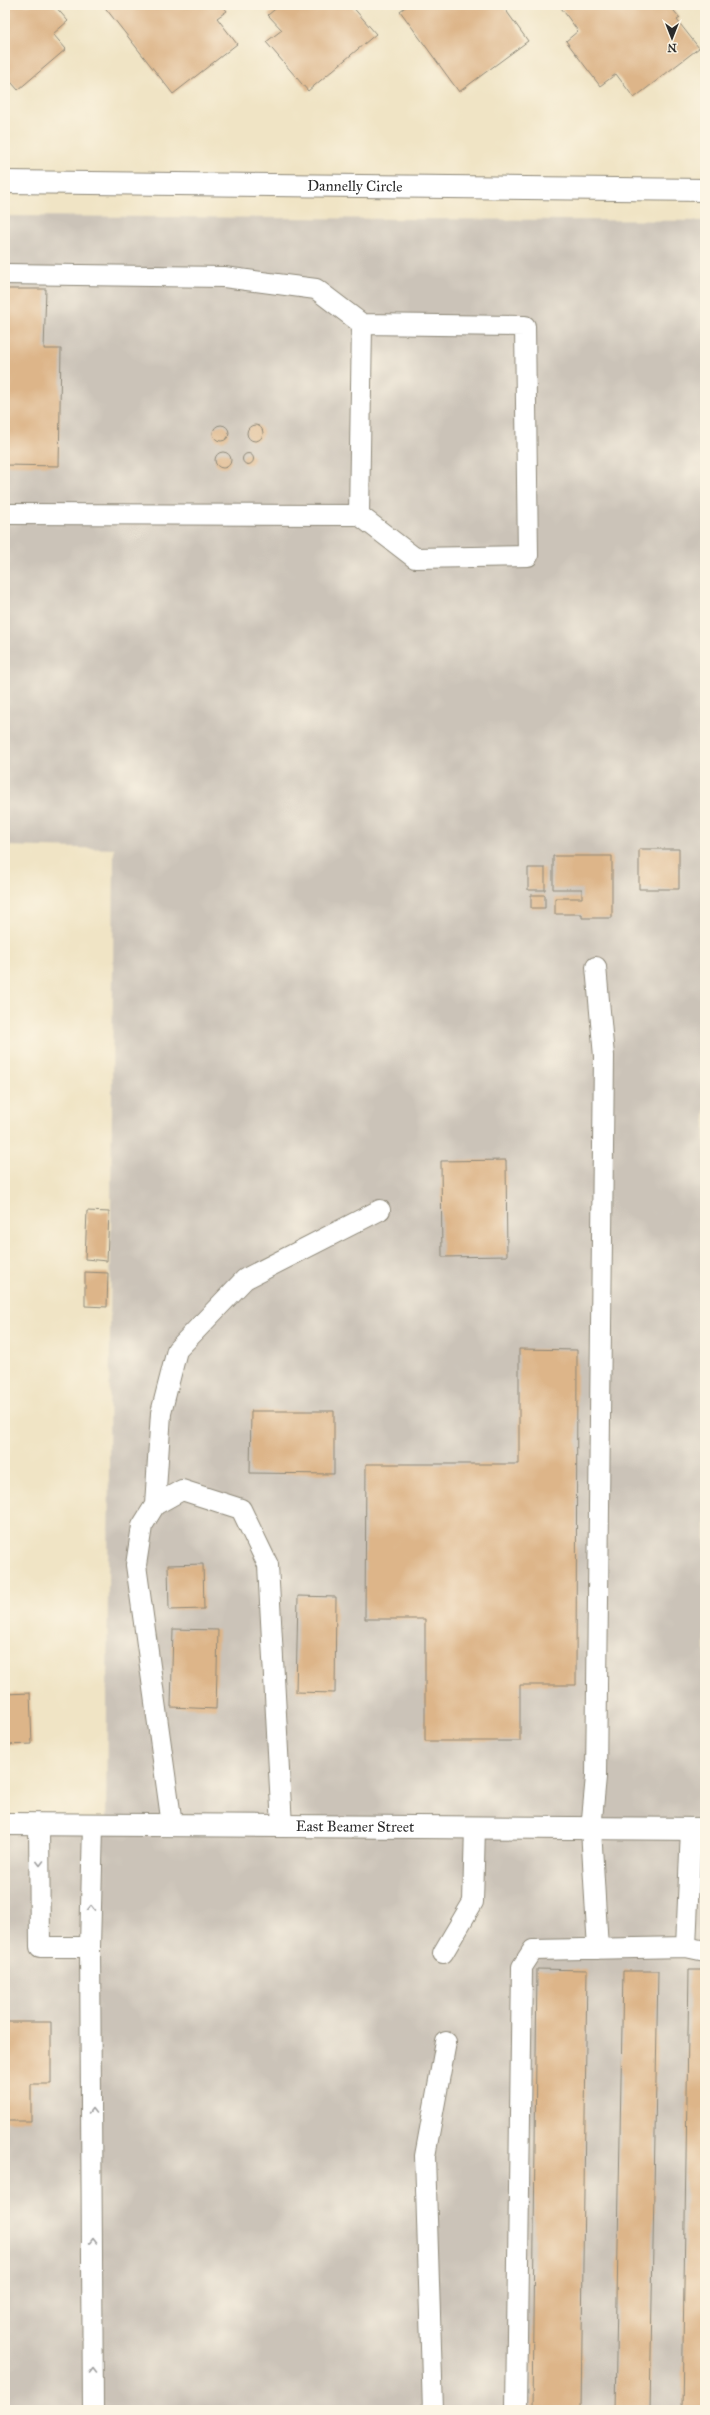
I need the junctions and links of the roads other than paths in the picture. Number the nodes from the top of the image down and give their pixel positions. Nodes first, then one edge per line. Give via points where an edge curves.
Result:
1 (5, 182) edge
2 (705, 190) edge
3 (5, 274) edge
4 (362, 324) junction
5 (5, 514) edge
6 (359, 515) junction
7 (596, 967) dead end
8 (380, 1210) dead end
9 (155, 1505) junction
10 (5, 1824) edge
11 (39, 1824) junction
12 (93, 1825) junction
13 (172, 1825) junction
14 (282, 1826) junction
15 (475, 1827) junction
16 (590, 1828) junction
17 (698, 1829) edge
18 (90, 1947) junction
19 (598, 1949) junction
20 (696, 1949) edge
21 (444, 1953) dead end
22 (446, 2042) dead end
23 (93, 2410) edge
24 (433, 2410) edge
25 (516, 2410) edge

1 - 2 street, Dannelly Circle
3 - 4 lane via 224,277 316,289
4 - 6 lane
4 - 6 lane via 525,326 528,556 415,558
5 - 6 lane
7 - 16 lane via 604,1056 596,1777
8 - 9 lane via 246,1279 177,1350 161,1413
9 - 13 lane via 142,1526 136,1564
9 - 14 lane via 182,1490 241,1509 268,1564
10 - 11 street, East Beamer Street
11 - 12 street, East Beamer Street
11 -> 18 lane via 40,1947
12 - 13 street, East Beamer Street
18 -> 12 lane
13 - 14 street, East Beamer Street
14 - 15 street, East Beamer Street
15 - 16 street, East Beamer Street
15 - 21 lane via 473,1902
16 - 17 street, East Beamer Street
16 - 19 lane
17 - 20 lane
23 -> 18 lane
19 - 20 lane
19 - 25 lane via 533,1950 522,1966
22 - 24 lane via 425,2156

